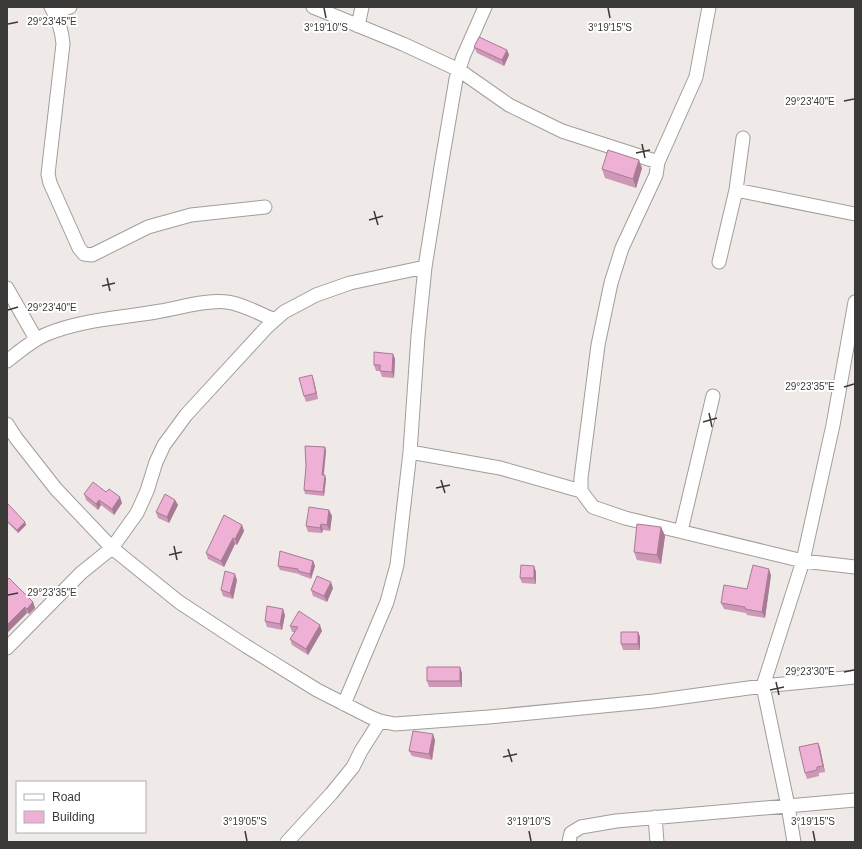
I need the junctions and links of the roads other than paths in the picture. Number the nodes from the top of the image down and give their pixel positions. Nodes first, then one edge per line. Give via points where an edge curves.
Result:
1 (70, 7) edge
2 (313, 7) edge
3 (362, 7) edge
4 (485, 7) edge
5 (709, 7) edge
6 (53, 10) edge
7 (358, 26) junction
8 (460, 70) junction
9 (743, 138) dead end
10 (658, 162) junction
11 (736, 190) junction
12 (265, 206) dead end
13 (855, 214) edge
14 (719, 262) dead end
15 (425, 267) junction
16 (7, 288) edge
17 (855, 302) edge
18 (275, 320) junction
19 (36, 339) junction
20 (7, 361) edge
21 (713, 396) dead end
22 (7, 424) edge
23 (410, 452) junction
24 (581, 491) junction
25 (681, 531) junction
26 (112, 548) junction
27 (803, 561) junction
28 (855, 567) edge
29 (7, 648) edge
30 (855, 677) edge
31 (764, 686) junction
32 (344, 704) junction
33 (380, 721) junction
34 (855, 800) edge
35 (788, 806) junction
36 (655, 817) junction
37 (287, 842) edge
38 (569, 842) edge
39 (657, 842) edge
40 (794, 842) edge

1 - 6 street
2 - 7 street
3 - 7 street
4 - 8 street via 463,56
5 - 10 street via 696,77
6 - 12 street via 62,33 63,44 48,174 79,248 84,254 92,255 148,227 191,215
7 - 8 street
8 - 10 street via 509,105 562,131
8 - 15 street via 456,79
9 - 11 street
10 - 24 street via 656,175 622,248 611,283 598,345
11 - 13 street
11 - 14 street
15 - 18 street via 350,283 316,295 284,312
15 - 23 street
16 - 19 street
17 - 27 street via 833,425
18 - 19 street via 242,306 227,302 209,302 83,323 56,330
18 - 26 street via 186,415 164,445 137,513
19 - 20 street
21 - 25 street
22 - 26 street via 56,489
23 - 24 street via 500,468
23 - 32 street via 398,565 387,602
24 - 25 street via 593,507 624,518
25 - 27 street
26 - 29 street via 82,572
26 - 32 street via 179,602 317,690
27 - 28 street
27 - 31 street
30 - 31 street
31 - 33 street via 654,701 490,717 395,724
31 - 35 street
32 - 33 street
33 - 37 street via 353,767
34 - 35 street
35 - 36 street
35 - 40 street
36 - 38 street via 581,827 571,833
36 - 39 street

